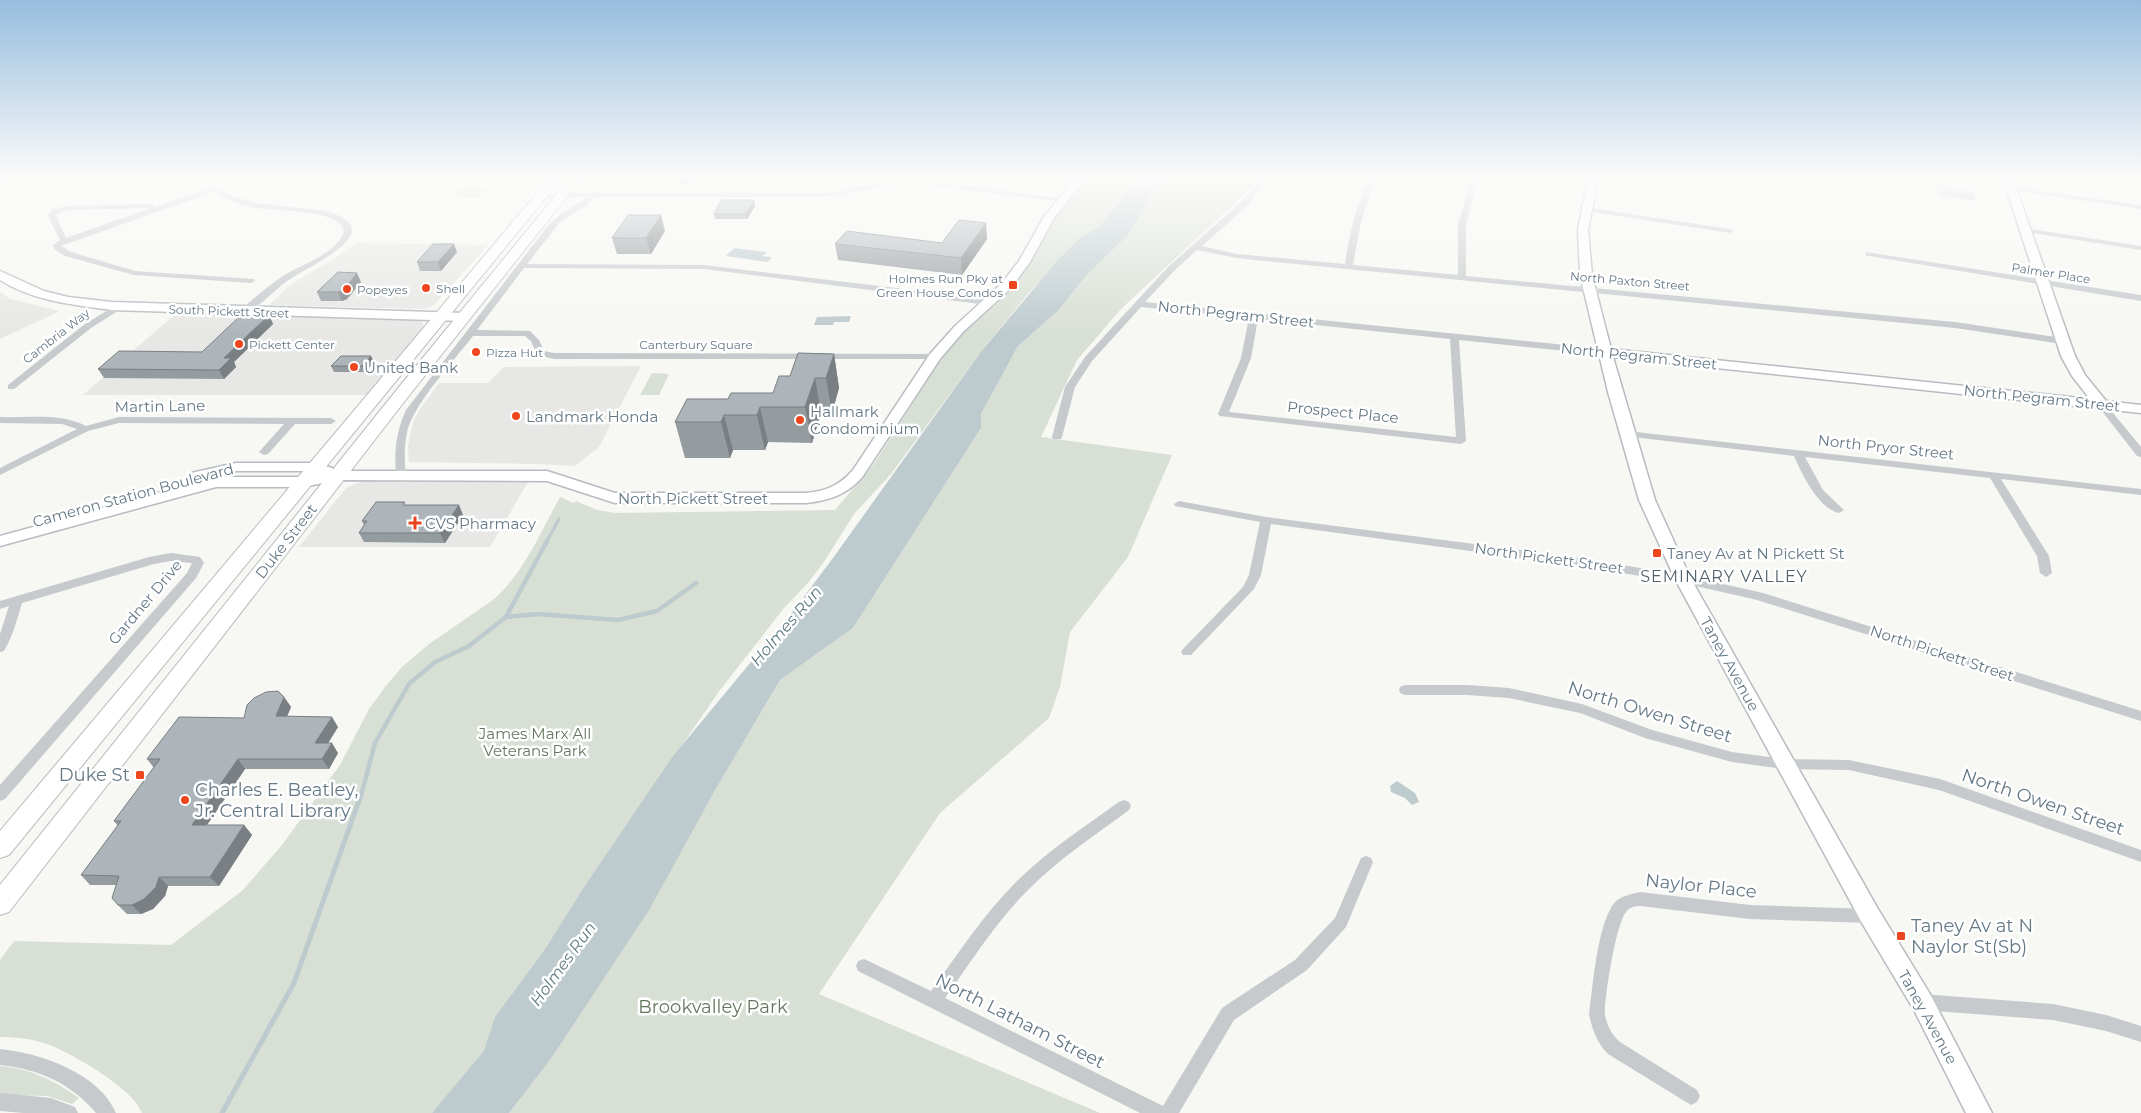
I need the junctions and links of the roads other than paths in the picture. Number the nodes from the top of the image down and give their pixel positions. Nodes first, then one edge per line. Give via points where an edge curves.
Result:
1 (2026, 230) edge
2 (59, 231) edge
3 (90, 231) edge
4 (348, 231) edge
5 (510, 231) edge
6 (532, 231) edge
7 (549, 231) edge
8 (1041, 231) edge
9 (1213, 231) edge
10 (1355, 231) edge
11 (1462, 231) edge
12 (1583, 231) edge
13 (2032, 231) edge
14 (64, 240) junction
15 (1196, 246) junction
16 (2141, 248) edge
17 (1869, 254) dead end
18 (521, 266) junction
19 (1349, 266) junction
20 (0, 275) edge
21 (1462, 277) junction
22 (251, 281) dead end
23 (2044, 284) junction
24 (1589, 289) junction
25 (2141, 298) edge
26 (988, 302) junction
27 (1138, 304) junction
28 (118, 307) junction
29 (244, 311) junction
30 (440, 316) junction
31 (464, 317) junction
32 (1254, 317) junction
33 (470, 332) junction
34 (1454, 336) junction
35 (2062, 341) junction
36 (1605, 352) junction
37 (935, 357) junction
38 (12, 387) dead end
39 (2101, 404) junction
40 (2141, 409) edge
41 (0, 420) edge
42 (293, 420) junction
43 (331, 421) dead end
44 (85, 429) junction
45 (1627, 434) junction
46 (1057, 437) dead end
47 (264, 452) dead end
48 (1798, 453) junction
49 (2141, 454) edge
50 (0, 472) edge
51 (310, 475) junction
52 (338, 475) junction
53 (401, 475) junction
54 (1993, 475) junction
55 (2141, 492) edge
56 (1179, 504) dead end
57 (1839, 510) dead end
58 (1266, 520) junction
59 (0, 530) edge
60 (0, 541) edge
61 (2046, 573) dead end
62 (1683, 579) junction
63 (17, 600) junction
64 (0, 605) edge
65 (0, 648) edge
66 (1187, 652) dead end
67 (1405, 690) dead end
68 (2141, 716) edge
69 (1784, 764) junction
70 (0, 795) edge
71 (1124, 806) dead end
72 (0, 848) edge
73 (2141, 856) edge
74 (1366, 862) dead end
75 (0, 904) edge
76 (1870, 916) junction
77 (864, 966) dead end
78 (934, 1000) junction
79 (1922, 1002) junction
80 (2141, 1034) edge
81 (0, 1057) edge
82 (1691, 1096) dead end
83 (0, 1102) edge
84 (69, 1113) edge
85 (107, 1113) edge
86 (1158, 1113) edge
87 (1169, 1113) edge
88 (1979, 1113) edge

1 - 23 street
2 - 14 street
3 - 14 street
4 - 29 street via 346,238 336,248 287,277
5 - 30 main road, Duke Street
6 - 31 main road, Duke Street
7 - 18 street
8 - 26 street via 1024,262 1006,286
9 - 15 street
10 - 19 street
11 - 21 street
12 - 24 street, Taney Avenue
13 - 16 street
14 - 22 street via 57,247 68,254 134,273
15 - 19 street, North Paxton Street via 1237,256
15 - 27 street
17 - 23 street, Palmer Place
18 - 26 street via 704,267
18 - 33 street
19 - 21 street, North Paxton Street
20 - 28 street, South Pickett Street via 36,292 76,302
21 - 24 street, North Paxton Street
23 - 25 street, Palmer Place
23 - 35 street
24 - 35 street, North Paxton Street via 1955,325
24 - 36 street, Taney Avenue
26 - 37 street
27 - 32 street, North Pegram Street
27 - 46 street via 1078,373 1070,387
28 - 29 street, South Pickett Street
28 - 38 street, Cambria Way via 88,326
29 - 30 street, South Pickett Street
30 - 31 street, South Pickett Street
30 - 51 main road, Duke Street
31 - 52 main road, Duke Street
32 - 34 street, North Pegram Street
32 - 34 street, Prospect Place via 1246,358 1223,414 1461,441
33 - 37 street, Canterbury Square via 527,333 535,340 540,353 554,356
33 - 53 street via 406,419 398,450
34 - 36 street, North Pegram Street
35 - 39 street via 2079,376
36 - 39 street, North Pegram Street
36 - 45 street, Taney Avenue
37 - 53 street, North Pickett Street via 847,486 806,498 615,498 547,476
39 - 40 street, North Pegram Street
39 - 49 street
41 - 44 street via 62,421
42 - 43 street, Martin Lane
42 - 44 street, Martin Lane via 127,420
42 - 47 street
44 - 50 street, Martin Lane
45 - 48 street, North Pryor Street
45 - 62 street, Taney Avenue via 1647,500
48 - 54 street, North Pryor Street
48 - 57 street via 1815,488
51 - 52 street, Cameron Station Boulevard
51 - 59 street, Cameron Station Boulevard via 241,467 225,469
51 - 60 street, Cameron Station Boulevard via 210,483
51 - 72 main road, Duke Street
52 - 53 street, North Pickett Street
52 - 75 main road, Duke Street
54 - 55 street, North Pryor Street
54 - 61 street via 2043,556
56 - 58 street, North Pickett Street
58 - 62 street, North Pickett Street
58 - 66 street via 1257,569 1248,590
62 - 68 street, North Pickett Street via 1759,596
62 - 69 street, Taney Avenue
63 - 64 street, Gardner Drive
63 - 65 street
63 - 70 street, Gardner Drive via 153,560 190,558 198,563 192,575
67 - 69 street, North Owen Street via 1508,693 1582,709 1707,752
69 - 73 street, North Owen Street via 1849,765 1940,785
69 - 76 street, Taney Avenue
71 - 78 street via 1074,841 1020,888 982,933
74 - 87 street via 1341,922 1301,965 1228,1014
76 - 79 street, Taney Avenue
76 - 82 street, Naylor Place via 1750,912 1640,899 1629,900 1619,908 1608,945 1597,1014 1600,1025 1608,1043 1614,1048
77 - 78 street, North Latham Street
78 - 86 street, North Latham Street
79 - 80 street via 2053,1012
79 - 88 street, Taney Avenue
81 - 85 street via 48,1066 62,1073 97,1100
83 - 84 street via 51,1106

